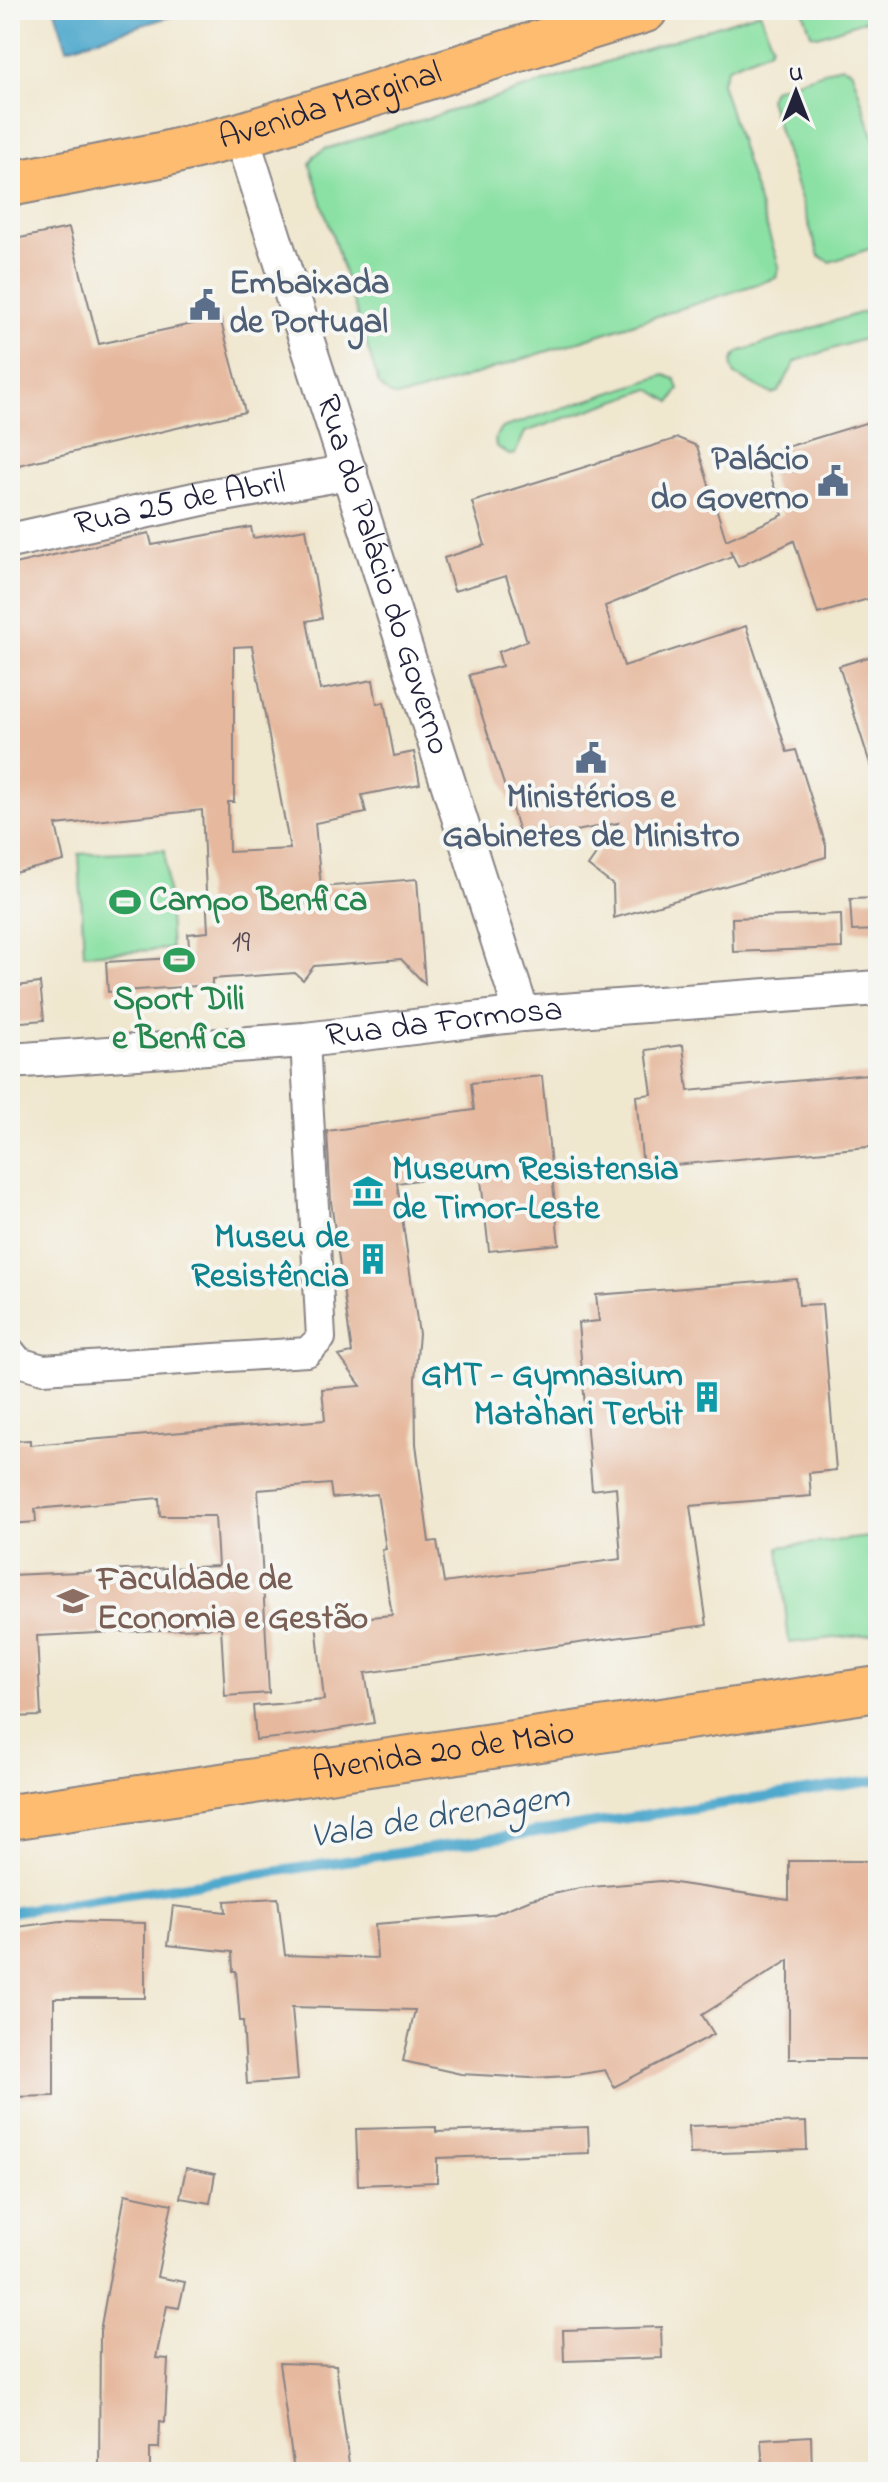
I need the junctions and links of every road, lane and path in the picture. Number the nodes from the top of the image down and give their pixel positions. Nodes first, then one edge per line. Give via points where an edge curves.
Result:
1 (645, 10) edge
2 (241, 135) junction
3 (10, 184) edge
4 (350, 472) junction
5 (10, 541) edge
6 (878, 988) edge
7 (522, 1014) junction
8 (305, 1040) junction
9 (10, 1061) edge
10 (10, 1351) edge
11 (878, 1689) edge
12 (10, 1817) edge

1 - 2 main road, Avenida Marginal
2 - 3 main road, Avenida Marginal
2 - 4 street, Rua do Palácio do Governo
4 - 5 street, Rua 25 de Abril
4 - 7 street, Rua do Palácio do Governo
6 - 7 street, Rua da Formosa
7 - 8 street, Rua da Formosa
8 - 9 street, Rua da Formosa
8 - 10 street via 321,1338 307,1352 43,1369 19,1362
11 - 12 main road, Avenida 20 de Maio

